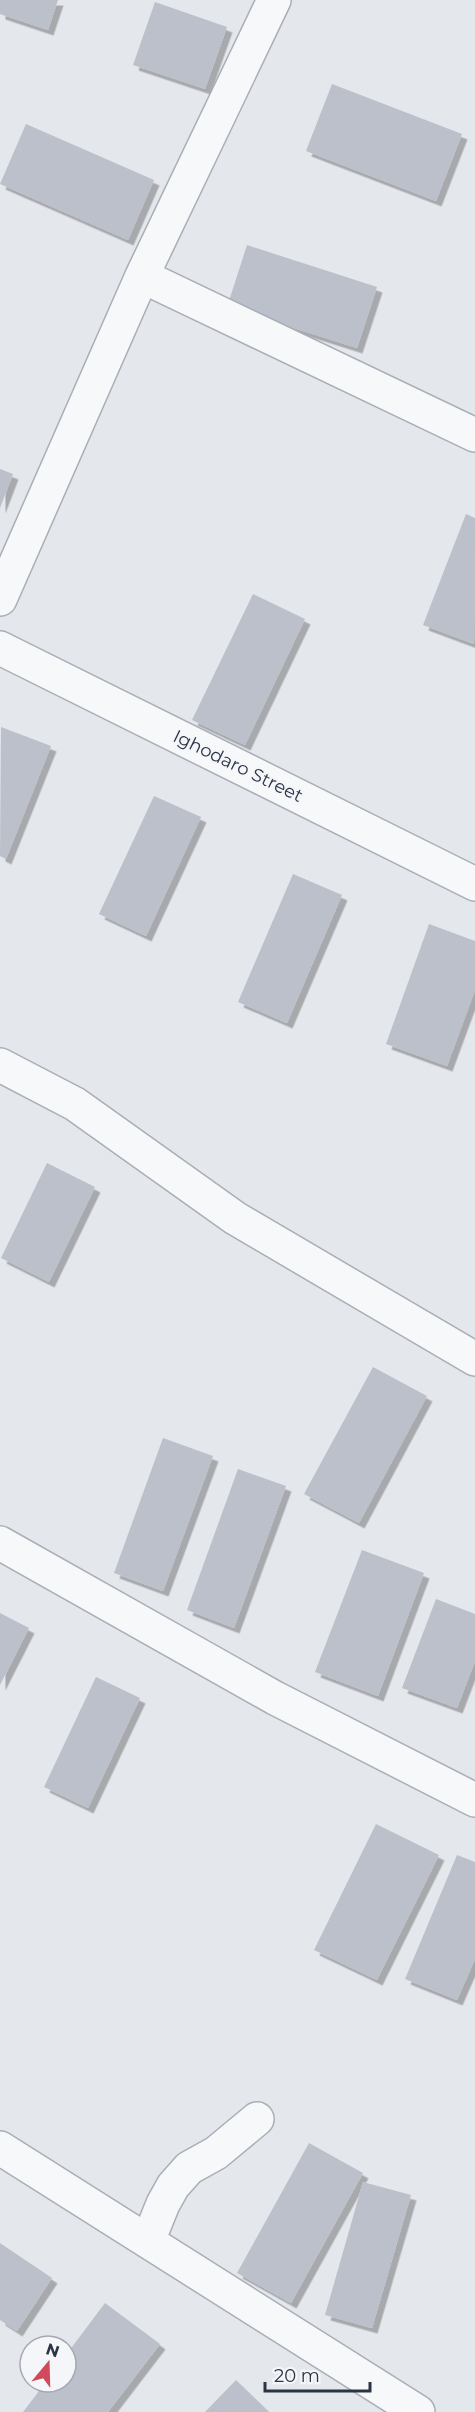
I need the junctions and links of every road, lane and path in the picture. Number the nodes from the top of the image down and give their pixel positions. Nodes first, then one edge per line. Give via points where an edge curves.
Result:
1 (274, 0) edge
2 (142, 276) junction
3 (475, 435) edge
4 (0, 599) edge
5 (0, 648) edge
6 (475, 884) edge
7 (0, 1065) edge
8 (475, 1359) edge
9 (0, 1543) edge
10 (475, 1800) edge
11 (257, 2119) dead end
12 (0, 2148) edge
13 (148, 2241) junction
14 (418, 2412) edge

1 - 2 street
2 - 3 street
2 - 4 street
5 - 6 street, Ighodaro Street
7 - 8 street via 75,1104 235,1218
9 - 10 street via 275,1698
11 - 13 street via 216,2153 189,2168 173,2186
12 - 13 street
13 - 14 street

